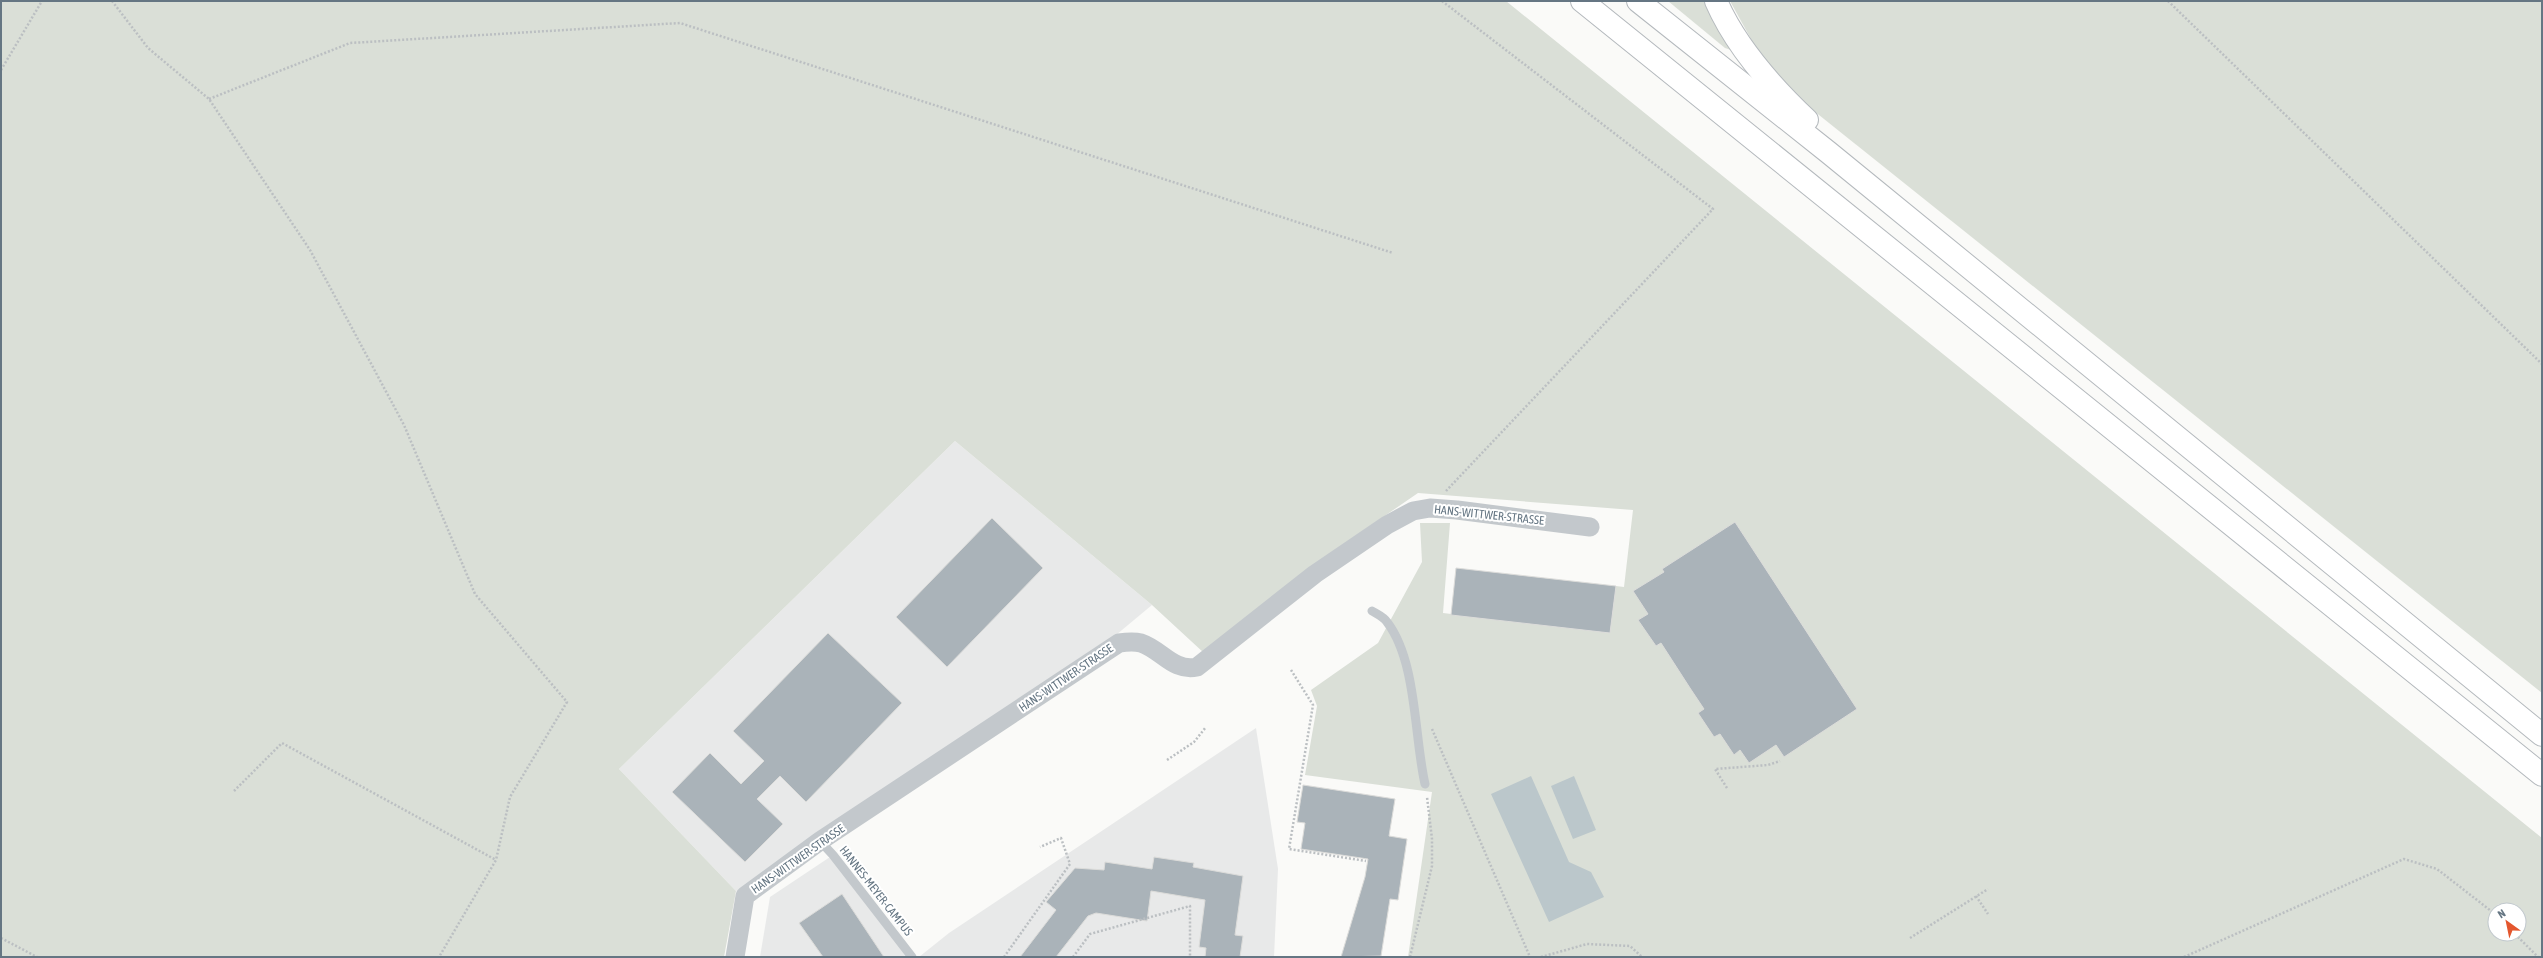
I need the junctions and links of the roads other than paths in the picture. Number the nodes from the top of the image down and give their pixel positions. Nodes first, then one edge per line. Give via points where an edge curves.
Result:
1 (1582, 1) edge
2 (1638, 1) edge
3 (1716, 1) edge
4 (1828, 152) junction
5 (1590, 526) dead end
6 (1372, 611) dead end
7 (2542, 735) edge
8 (2542, 775) edge
9 (1425, 784) road end
10 (820, 841) junction
11 (735, 957) edge
12 (912, 957) edge

1 - 8 highway
2 - 4 highway
3 - 4 highway via 1751,58 1770,82 1816,128
4 - 7 highway
5 - 10 street, HANS-WITTWER-STRASSE via 1430,508 1413,511 1387,525 1315,574 1197,667 1186,669 1177,666 1142,644 1119,643
6 - 9 lane via 1386,620 1401,645 1408,672
10 - 11 street, HANS-WITTWER-STRASSE via 745,896
10 - 12 lane, HANNES-MEYER-CAMPUS

